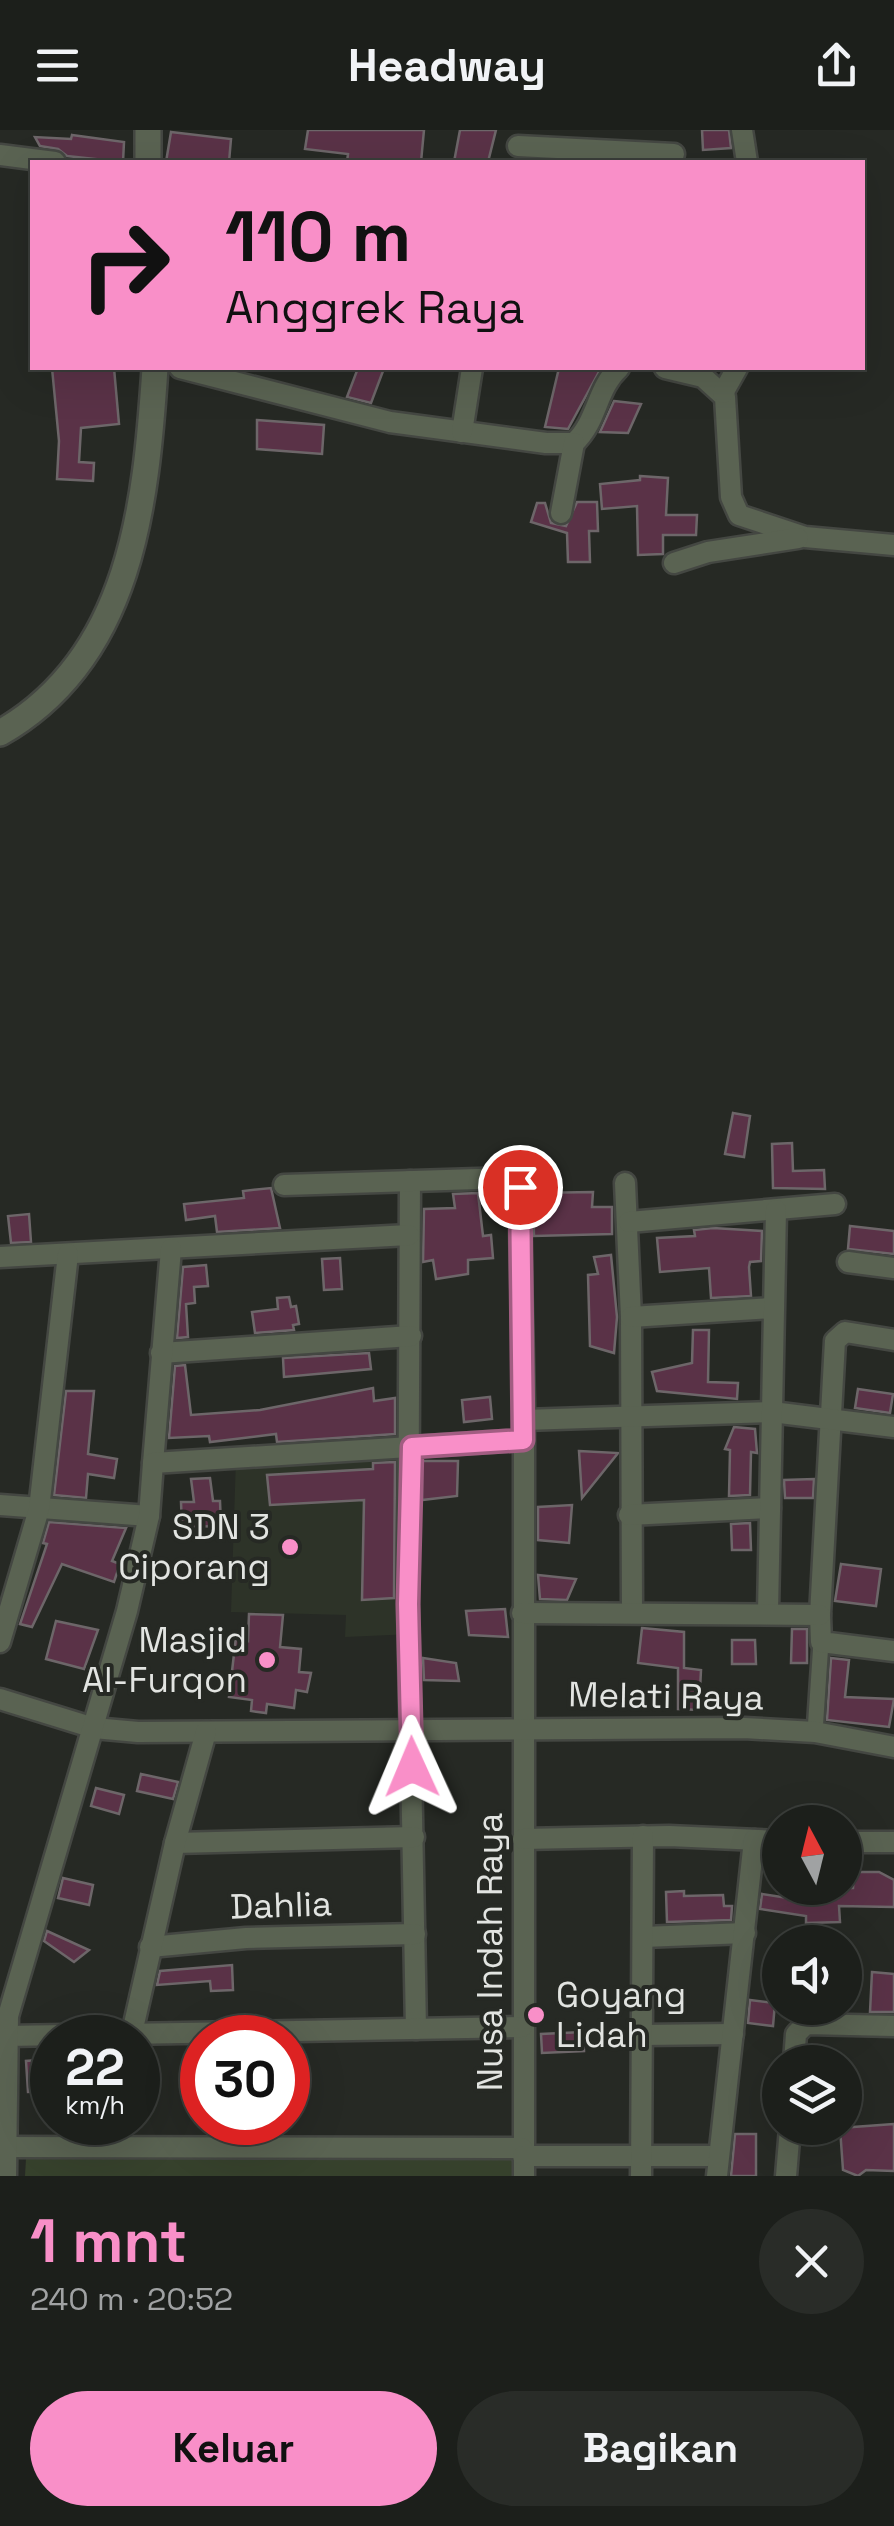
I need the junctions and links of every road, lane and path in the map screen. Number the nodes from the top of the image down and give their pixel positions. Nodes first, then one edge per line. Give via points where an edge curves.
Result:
1 (148, 130) edge
2 (742, 130) edge
3 (517, 146) edge
4 (674, 154) dead end
5 (0, 156) edge
6 (36, 160) edge
7 (148, 160) edge
8 (747, 160) edge
9 (155, 370) edge
10 (188, 370) edge
11 (472, 370) edge
12 (617, 370) edge
13 (673, 370) edge
14 (736, 370) edge
15 (723, 393) junction
16 (462, 432) junction
17 (574, 442) junction
18 (561, 513) dead end
19 (805, 536) junction
20 (894, 545) edge
21 (674, 563) dead end
22 (0, 733) edge
23 (410, 1181) junction
24 (626, 1183) dead end
25 (284, 1185) dead end
26 (835, 1204) dead end
27 (776, 1210) junction
28 (629, 1222) junction
29 (410, 1235) junction
30 (170, 1249) junction
31 (68, 1254) junction
32 (0, 1257) edge
33 (848, 1262) dead end
34 (894, 1268) edge
35 (772, 1308) junction
36 (631, 1317) junction
37 (411, 1336) junction
38 (894, 1340) edge
39 (160, 1353) junction
40 (772, 1412) junction
41 (628, 1414) junction
42 (830, 1418) junction
43 (894, 1427) edge
44 (524, 1430) junction
45 (412, 1447) junction
46 (154, 1464) junction
47 (0, 1505) edge
48 (770, 1508) junction
49 (39, 1509) junction
50 (629, 1514) junction
51 (148, 1516) junction
52 (632, 1612) junction
53 (768, 1612) junction
54 (522, 1613) junction
55 (820, 1616) junction
56 (0, 1642) edge
57 (821, 1642) junction
58 (894, 1650) edge
59 (0, 1698) edge
60 (522, 1726) junction
61 (94, 1728) junction
62 (412, 1730) junction
63 (206, 1732) junction
64 (812, 1732) junction
65 (894, 1747) edge
66 (642, 1836) junction
67 (414, 1838) junction
68 (523, 1838) junction
69 (754, 1840) junction
70 (762, 1840) edge
71 (862, 1842) edge
72 (894, 1842) edge
73 (175, 1843) junction
74 (745, 1933) junction
75 (415, 1934) junction
76 (643, 1938) junction
77 (150, 1947) junction
78 (136, 2015) edge
79 (5, 2023) edge
80 (30, 2025) edge
81 (894, 2026) edge
82 (522, 2027) junction
83 (416, 2029) junction
84 (160, 2034) edge
85 (734, 2034) junction
86 (641, 2035) junction
87 (795, 2045) edge
88 (789, 2145) edge
89 (4, 2147) edge
90 (523, 2160) edge
91 (641, 2165) edge
92 (718, 2166) edge
93 (6, 2176) edge
94 (786, 2176) edge

1 - 7 street
2 - 8 street
3 - 4 street
5 - 6 street
9 - 22 street via 148,470 113,609 48,696
10 - 16 street via 390,422
11 - 16 street
12 - 17 street via 587,431
13 - 15 street via 703,377
14 - 15 street
15 - 19 street via 734,511
16 - 17 street
17 - 18 street
19 - 20 street
19 - 21 street
23 - 25 street
23 - 29 street
23 - 44 street, Nusa Indah Raya via 510,1178 520,1187
24 - 28 street
26 - 27 street
27 - 28 street
27 - 35 street
28 - 36 street
29 - 30 street
29 - 37 street
30 - 31 street
30 - 39 street
31 - 32 street
31 - 49 street
33 - 34 street
35 - 36 street
35 - 40 street
36 - 41 street
37 - 39 street
37 - 45 street
38 - 42 street via 837,1336
39 - 46 street
40 - 41 street
40 - 42 street
40 - 48 street
41 - 44 street
41 - 50 street
42 - 43 street
42 - 55 street
44 - 45 street
44 - 54 street, Nusa Indah Raya
45 - 46 street
45 - 62 street
46 - 51 street
47 - 49 street
48 - 50 street
48 - 53 street
49 - 51 street
49 - 56 street
50 - 52 street
51 - 61 street
52 - 53 street
52 - 54 street
53 - 55 street
54 - 60 street, Nusa Indah Raya
55 - 57 street
57 - 58 street
57 - 64 street
59 - 61 street, Melati Raya
60 - 62 street, Melati Raya
60 - 64 street, Melati Raya
60 - 68 street, Nusa Indah Raya
61 - 63 street, Melati Raya
61 - 79 street
62 - 63 street, Melati Raya
62 - 67 street
63 - 73 street
64 - 65 street, Melati Raya
66 - 68 street
66 - 69 street
66 - 76 street
67 - 73 street, Dahlia
67 - 75 street
68 - 82 street, Nusa Indah Raya
69 - 70 street
69 - 74 street
71 - 72 street
73 - 77 street
74 - 76 street
74 - 85 street
75 - 77 street, Dahlia
75 - 83 street
76 - 86 street
77 - 78 street
79 - 80 street
79 - 89 street
81 - 87 street via 806,2024
82 - 83 street
82 - 90 street, Nusa Indah Raya
83 - 84 street
85 - 86 street
85 - 92 street
86 - 91 street
88 - 94 street
89 - 90 street
89 - 93 street
90 - 91 street
91 - 92 street

